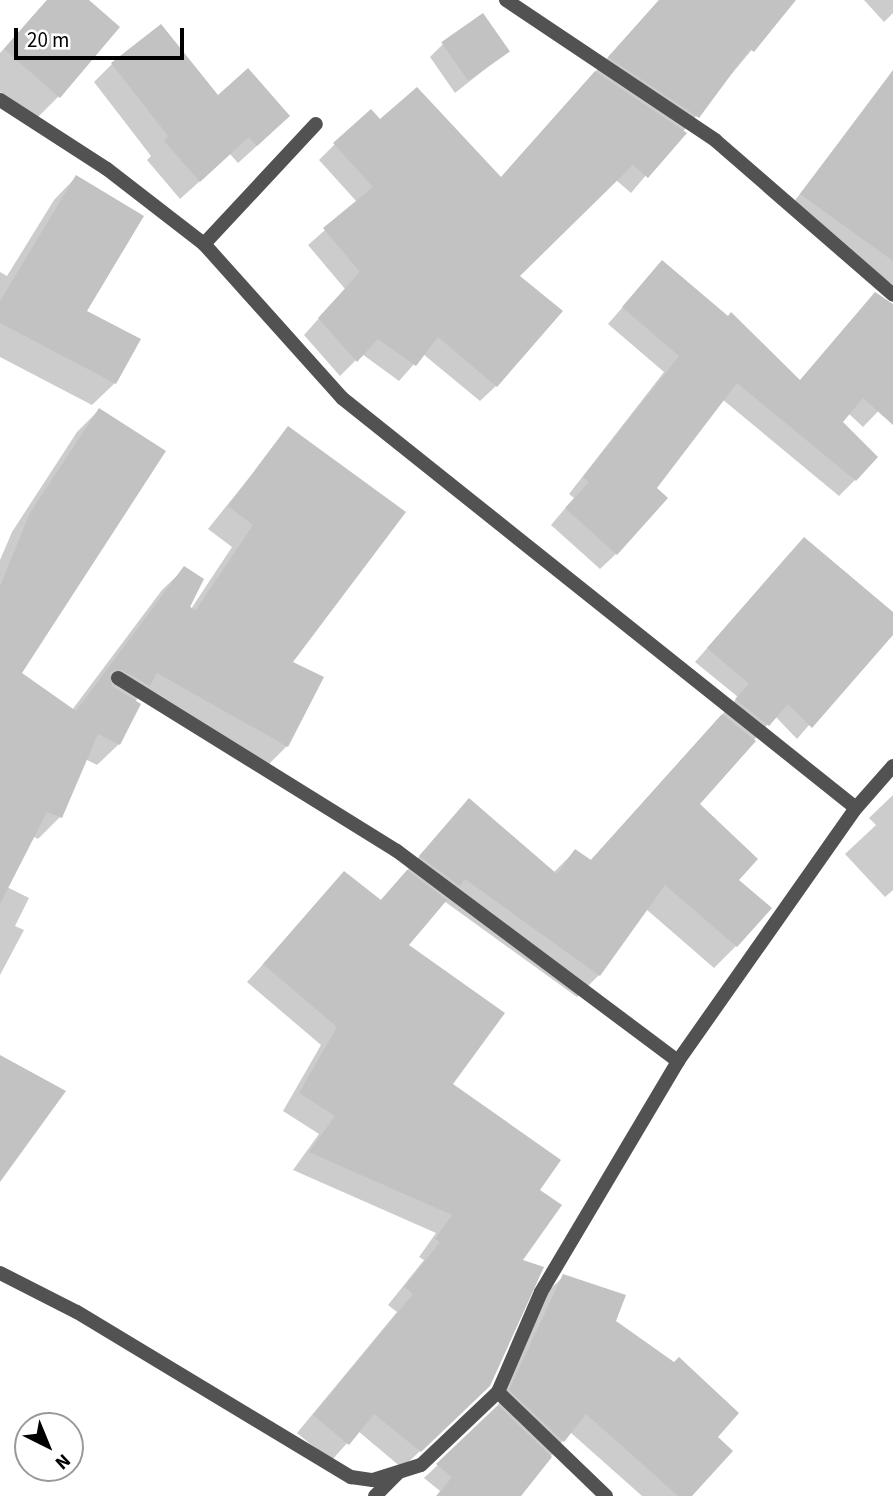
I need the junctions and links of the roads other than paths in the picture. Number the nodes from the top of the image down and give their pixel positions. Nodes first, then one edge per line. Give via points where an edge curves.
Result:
1 (506, 0) edge
2 (0, 100) edge
3 (316, 124) dead end
4 (204, 244) junction
5 (893, 295) edge
6 (118, 678) dead end
7 (893, 766) edge
8 (856, 808) junction
9 (678, 1061) junction
10 (0, 1273) edge
11 (498, 1392) junction
12 (399, 1472) junction
13 (375, 1496) edge
14 (606, 1496) edge

1 - 5 street via 715,140
2 - 4 street via 107,169
3 - 4 street
4 - 8 street via 342,398
6 - 9 street via 397,851
7 - 8 street
8 - 9 street
9 - 11 street via 541,1293
10 - 12 street via 77,1312 351,1478 373,1480
11 - 12 street via 421,1465
11 - 14 street
12 - 13 street

